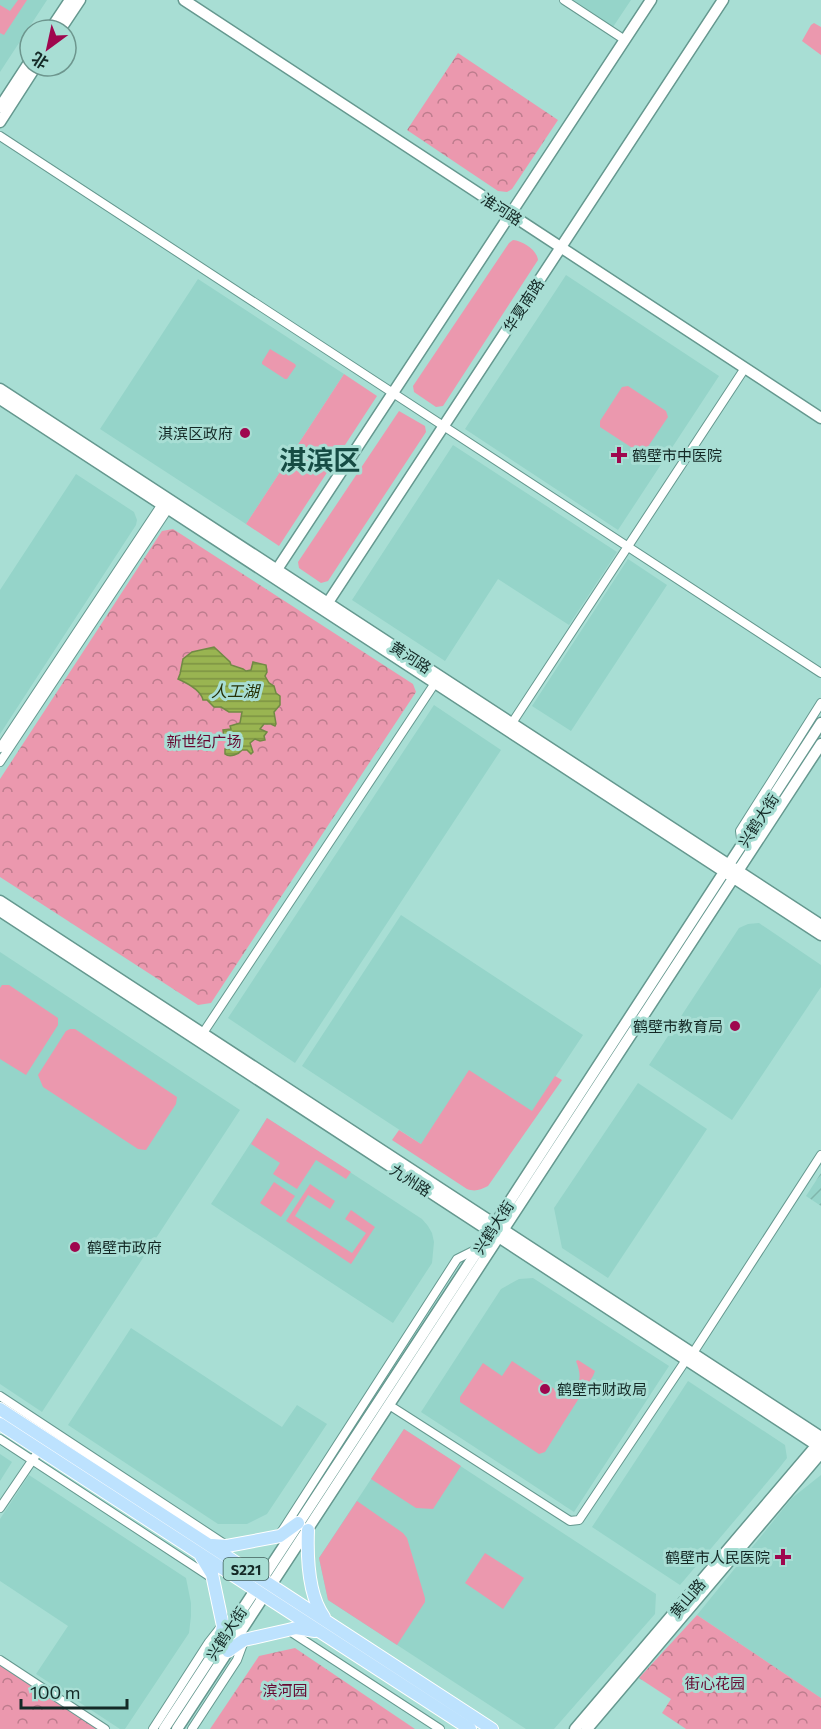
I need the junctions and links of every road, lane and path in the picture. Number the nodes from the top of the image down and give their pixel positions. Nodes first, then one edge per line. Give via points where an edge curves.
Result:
1 (70, 0) edge
2 (80, 0) edge
3 (184, 0) edge
4 (564, 0) edge
5 (651, 0) edge
6 (723, 0) edge
7 (58, 18) edge
8 (68, 18) edge
9 (625, 39) junction
10 (19, 78) edge
11 (28, 78) edge
12 (0, 107) edge
13 (0, 122) edge
14 (0, 136) edge
15 (510, 214) junction
16 (561, 247) junction
17 (745, 368) junction
18 (0, 389) edge
19 (393, 393) junction
20 (0, 399) edge
21 (821, 418) edge
22 (444, 427) junction
23 (165, 506) junction
24 (628, 547) junction
25 (275, 573) junction
26 (326, 607) junction
27 (821, 673) edge
28 (437, 679) junction
29 (821, 703) edge
30 (512, 723) junction
31 (821, 723) edge
32 (821, 744) edge
33 (0, 748) edge
34 (0, 762) edge
35 (742, 845) junction
36 (731, 871) junction
37 (0, 901) edge
38 (0, 911) edge
39 (821, 925) edge
40 (821, 935) edge
41 (203, 1033) junction
42 (821, 1155) edge
43 (497, 1231) junction
44 (480, 1247) junction
45 (690, 1357) junction
46 (0, 1396) edge
47 (389, 1405) junction
48 (0, 1409) edge
49 (0, 1424) edge
50 (0, 1439) edge
51 (820, 1445) edge
52 (40, 1449) junction
53 (32, 1461) junction
54 (0, 1508) edge
55 (303, 1526) junction
56 (280, 1536) junction
57 (226, 1546) junction
58 (204, 1549) junction
59 (213, 1579) junction
60 (263, 1587) junction
61 (222, 1626) junction
62 (326, 1628) junction
63 (288, 1630) junction
64 (244, 1640) junction
65 (224, 1647) junction
66 (0, 1660) edge
67 (105, 1729) edge
68 (153, 1729) edge
69 (164, 1729) edge
70 (177, 1729) edge
71 (192, 1729) edge
72 (440, 1729) edge
73 (470, 1729) edge
74 (492, 1729) edge
75 (575, 1729) edge
76 (587, 1729) edge

1 - 7 street
2 - 8 street
3 - 15 street, 淮河路
4 - 9 street
5 - 9 street
6 - 16 street, 华夏南路
9 - 15 street
10 - 12 street
11 - 13 street
14 - 19 street
15 - 16 street, 淮河路
15 - 19 street
16 - 17 street, 淮河路
16 - 22 street, 华夏南路
17 - 21 street, 淮河路
17 - 24 street
18 - 25 street, 黄河路
19 - 22 street
19 - 25 street
20 - 23 street, 黄河路
22 - 24 street
22 - 26 street, 华夏南路
23 - 25 street, 黄河路
23 - 33 street
23 - 34 street
24 - 27 street
24 - 30 street
25 - 26 street, 黄河路
26 - 28 street, 黄河路
28 - 30 street, 黄河路
28 - 36 street, 黄河路
28 - 41 street
29 - 35 street via 740,831
30 - 36 street, 黄河路
31 - 35 street, 兴鹤大街
32 - 36 street, 兴鹤大街
35 - 36 street, 兴鹤大街
36 - 39 street, 黄河路
36 - 40 street, 黄河路
36 - 43 street, 兴鹤大街
37 - 41 street, 九州路
38 - 43 street, 九州路
41 - 43 street, 九州路
42 - 45 street
43 - 44 street, 兴鹤大街
43 - 45 street, 九州路
43 - 47 street, 兴鹤大街
44 - 55 street, 兴鹤大街
44 - 56 street via 457,1259
45 - 47 street via 575,1521
45 - 51 street, 九州路
46 - 57 street
47 - 55 street, 兴鹤大街
48 - 58 main road, S221
49 - 52 main road, S221
50 - 53 street
51 - 75 street, 黄山路
51 - 76 street, 黄山路
52 - 53 street
52 - 58 main road, S221
53 - 54 street
53 - 59 street
55 - 56 main road
55 - 60 street, 兴鹤大街
55 - 62 main road via 316,1603
56 - 57 main road
57 - 58 main road
58 - 59 main road
58 - 60 main road, S221
59 - 61 main road
60 - 62 main road, S221
60 - 65 street, 兴鹤大街
61 - 65 main road
61 - 68 street
62 - 63 main road
62 - 73 main road, S221
62 - 74 main road, S221
63 - 64 main road
63 - 72 street
64 - 65 main road
64 - 71 street via 237,1660
65 - 69 street, 兴鹤大街
65 - 70 street, 兴鹤大街
66 - 67 street

